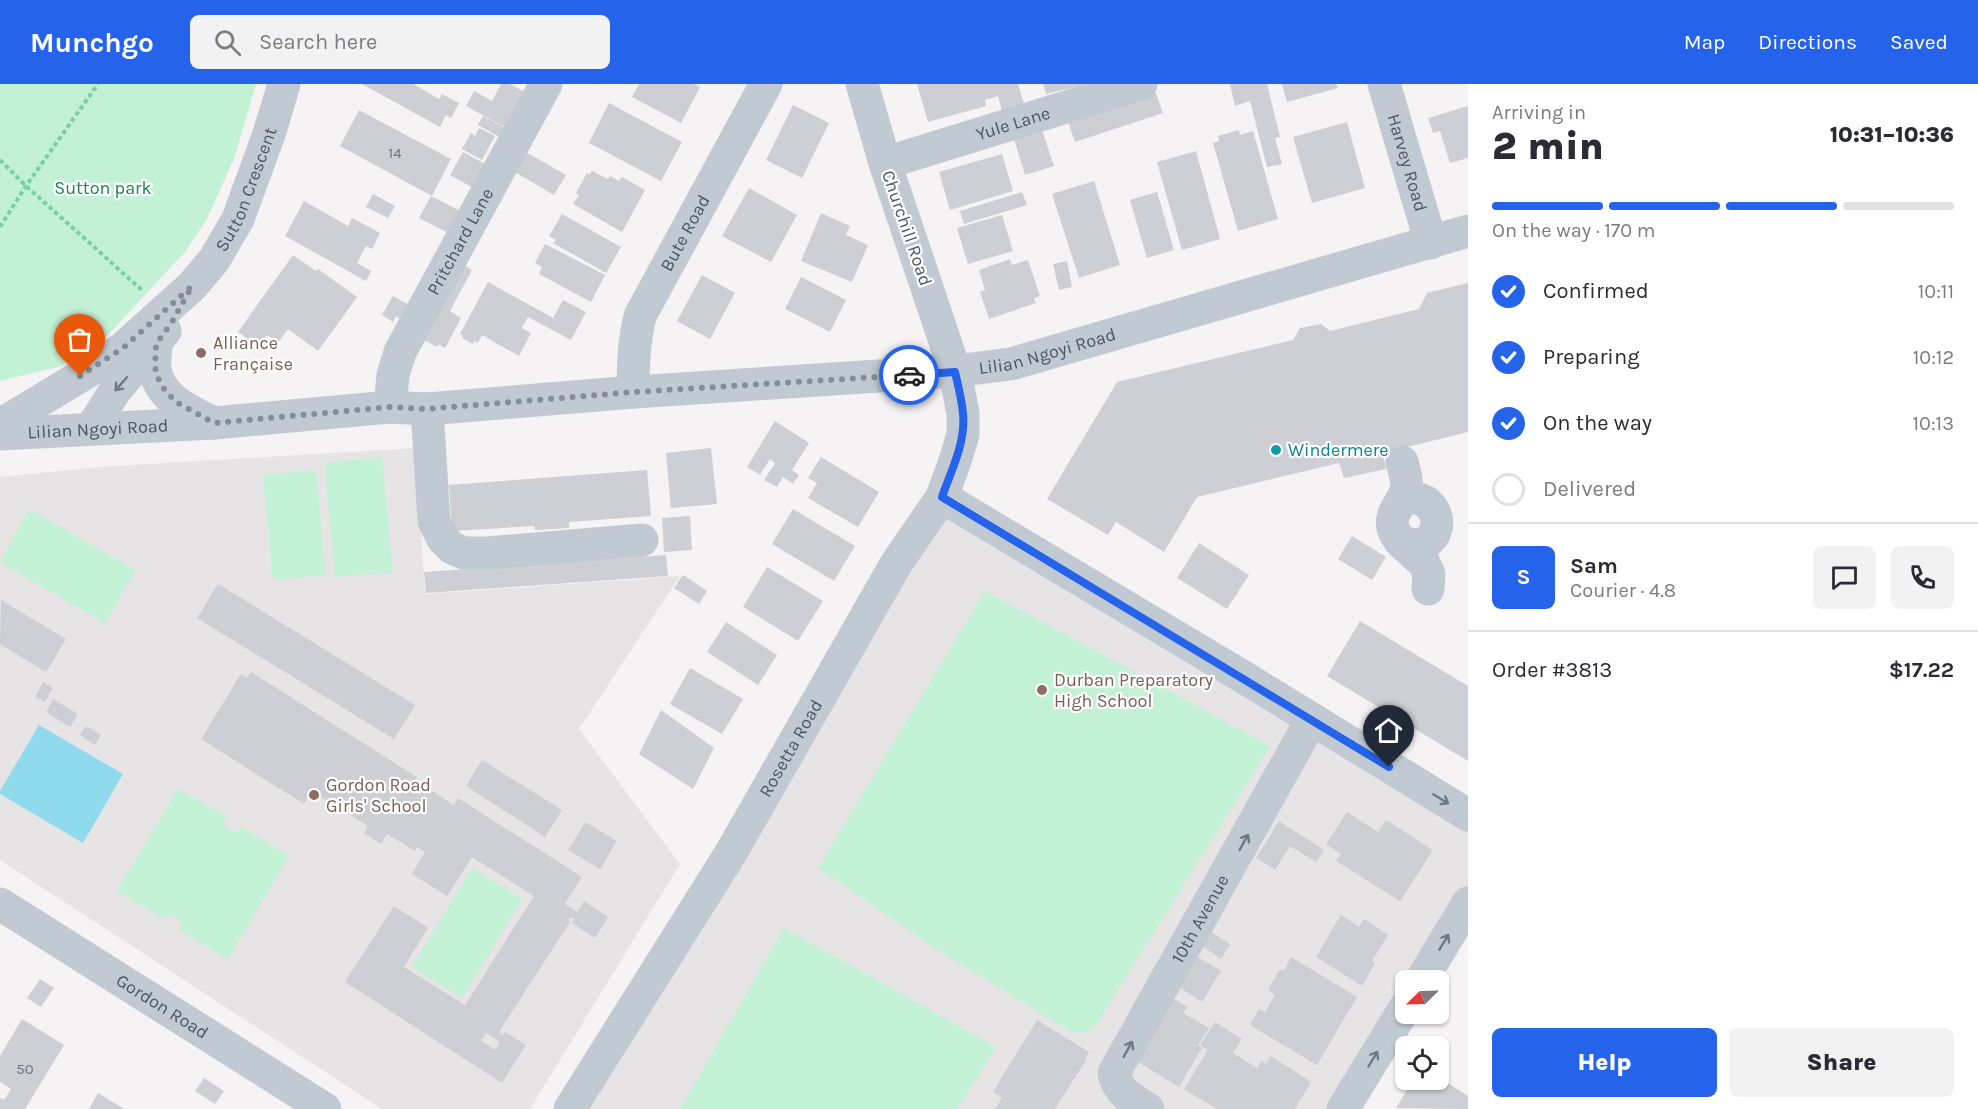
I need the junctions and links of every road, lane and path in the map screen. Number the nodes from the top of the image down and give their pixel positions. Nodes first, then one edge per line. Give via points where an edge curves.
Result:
1 (99, 84) edge
2 (284, 84) edge
3 (546, 84) edge
4 (766, 84) edge
5 (862, 84) edge
6 (1141, 84) edge
7 (1384, 84) edge
8 (0, 160) edge
9 (885, 163) junction
10 (26, 186) junction
11 (0, 227) edge
12 (1468, 231) edge
13 (1431, 243) junction
14 (192, 286) junction
15 (165, 311) junction
16 (156, 344) junction
17 (955, 372) junction
18 (634, 392) junction
19 (390, 407) junction
20 (426, 409) junction
21 (214, 423) junction
22 (0, 425) edge
23 (91, 429) junction
24 (0, 434) edge
25 (1402, 462) dead end
26 (942, 497) junction
27 (642, 540) dead end
28 (1428, 589) dead end
29 (1312, 720) junction
30 (1468, 815) edge
31 (1468, 903) edge
32 (0, 904) edge
33 (1428, 970) edge
34 (1395, 1024) edge
35 (325, 1109) edge
36 (570, 1109) edge
37 (1148, 1109) edge
38 (1343, 1109) edge

1 - 10 path
2 - 14 street, Sutton Crescent via 238,219 214,260
3 - 19 street, Pritchard Lane via 400,352
4 - 18 street, Bute Road via 640,316 632,367
5 - 9 street, Churchill Road
6 - 9 street, Yule Lane
7 - 13 street, Harvey Road
8 - 10 path
9 - 17 street, Churchill Road
10 - 11 path
10 - 15 path
12 - 13 street, Lilian Ngoyi Road
13 - 17 street, Lilian Ngoyi Road via 1011,363
14 - 15 street, Sutton Crescent
14 - 16 street, Sutton Crescent
15 - 22 street, Sutton Crescent via 99,365
16 - 21 street via 155,367 165,391
16 -> 23 street, Sutton Crescent via 115,391
17 - 18 street, Lilian Ngoyi Road
17 - 26 street, Rosetta Road via 963,434
18 - 20 street, Lilian Ngoyi Road
19 - 20 street, Lilian Ngoyi Road
19 - 21 street, Lilian Ngoyi Road
20 - 27 street via 434,521 452,548 464,553 487,553
21 - 23 street, Lilian Ngoyi Road
23 - 24 street, Lilian Ngoyi Road
25 - 28 street via 1407,488 1404,495 1428,504 1437,520 1436,532 1427,542 1400,541 1424,562 1429,574
26 - 29 street
26 - 36 street, Rosetta Road via 896,564 732,851
29 -> 30 street
37 -> 29 street, 10th Avenue via 1118,1086 1114,1073
33 -> 31 street
32 - 35 street, Gordon Road
38 -> 34 street

